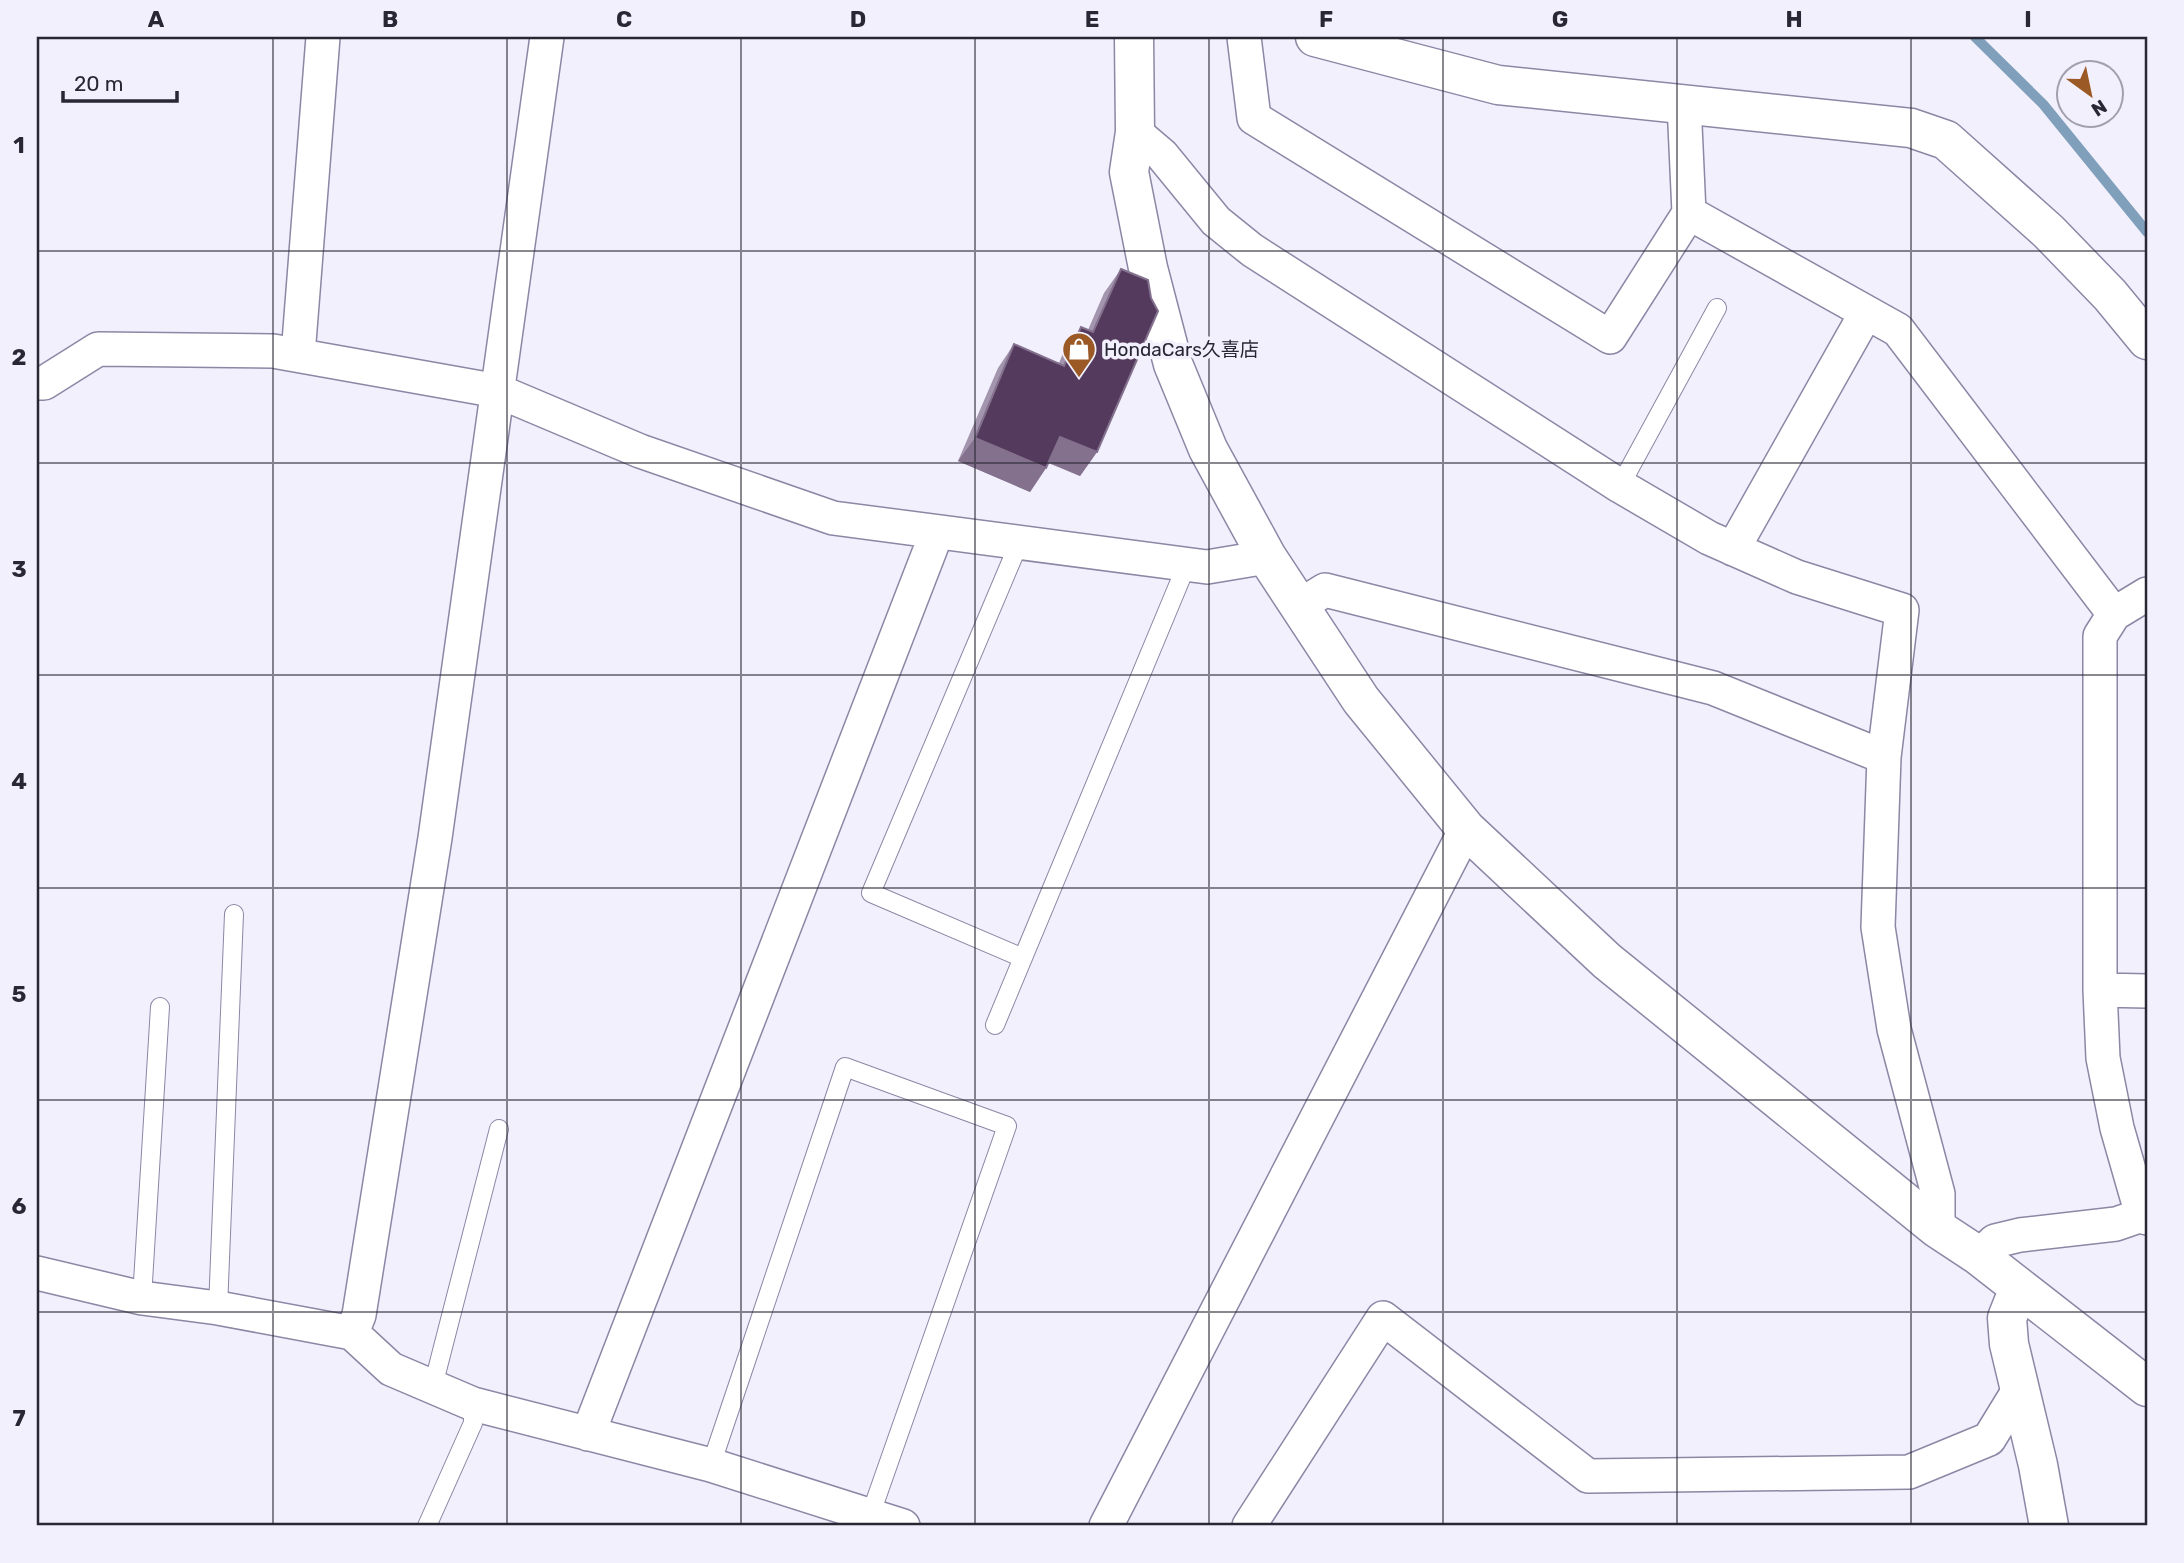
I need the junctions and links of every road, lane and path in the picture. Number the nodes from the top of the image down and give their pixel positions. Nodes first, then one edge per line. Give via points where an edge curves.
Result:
1 (323, 37) edge
2 (547, 37) edge
3 (1134, 37) edge
4 (1244, 37) edge
5 (1315, 37) edge
6 (1684, 103) junction
7 (1135, 132) junction
8 (1689, 213) junction
9 (1717, 308) dead end
10 (1866, 313) junction
11 (2147, 340) edge
12 (298, 355) junction
13 (37, 383) edge
14 (498, 391) junction
15 (1620, 486) junction
16 (937, 533) junction
17 (1019, 543) junction
18 (1733, 549) junction
19 (1267, 557) junction
20 (1187, 564) junction
21 (2147, 594) edge
22 (1299, 606) junction
23 (2114, 614) junction
24 (1884, 757) junction
25 (1466, 829) junction
26 (234, 914) dead end
27 (1023, 958) junction
28 (2100, 990) junction
29 (2147, 991) edge
30 (160, 1007) dead end
31 (995, 1025) dead end
32 (499, 1129) dead end
33 (2145, 1216) edge
34 (1938, 1229) junction
35 (1979, 1256) junction
36 (37, 1273) edge
37 (2019, 1288) junction
38 (142, 1298) junction
39 (218, 1308) junction
40 (352, 1333) junction
41 (433, 1386) junction
42 (2147, 1387) edge
43 (2020, 1390) junction
44 (473, 1404) junction
45 (588, 1434) junction
46 (711, 1465) junction
47 (870, 1516) junction
48 (427, 1526) edge
49 (903, 1526) edge
50 (1106, 1526) edge
51 (1249, 1526) edge
52 (2049, 1526) edge

1 - 12 street
2 - 14 street
3 - 7 street
4 - 8 street via 1254,118 1610,337
5 - 6 street via 1498,85
6 - 8 street
6 - 11 street via 1911,128 1947,140 2049,232
7 - 15 street via 1162,156 1216,221 1252,250
7 - 19 street via 1129,172 1173,364 1208,449
8 - 10 street
9 - 15 lane
10 - 18 street
10 - 23 street via 1898,330
12 - 13 street via 98,349
12 - 14 street
14 - 16 street via 640,451 832,517
14 - 40 street via 433,852 359,1315
15 - 18 street
16 - 17 street
16 - 45 street
17 - 20 street
17 - 27 lane via 871,893
18 - 24 street via 1797,577 1902,610
19 - 20 street via 1207,566
19 - 22 street
20 - 27 lane
21 - 23 street
22 - 24 street via 1325,590 1713,688
22 - 25 street via 1362,699
23 - 28 street via 2100,636
24 - 34 street via 1878,927 1894,1029 1938,1194
25 - 34 street via 1607,961
25 - 50 street
26 - 39 lane
27 - 31 lane
28 - 29 street
28 - 33 street via 2104,1058 2117,1128
30 - 38 lane
32 - 41 lane
33 - 35 street via 1995,1241
34 - 35 street
35 - 37 street
36 - 38 street
37 - 42 street
37 - 43 street via 2007,1318
38 - 39 street
39 - 40 street
40 - 41 street via 391,1369
41 - 44 street
43 - 51 street via 1989,1439 1909,1472 1588,1476 1383,1318
43 - 52 street
44 - 45 street
44 - 48 lane via 473,1423
45 - 46 street
46 - 47 street
46 - 47 lane via 845,1067 1007,1126
47 - 49 street

